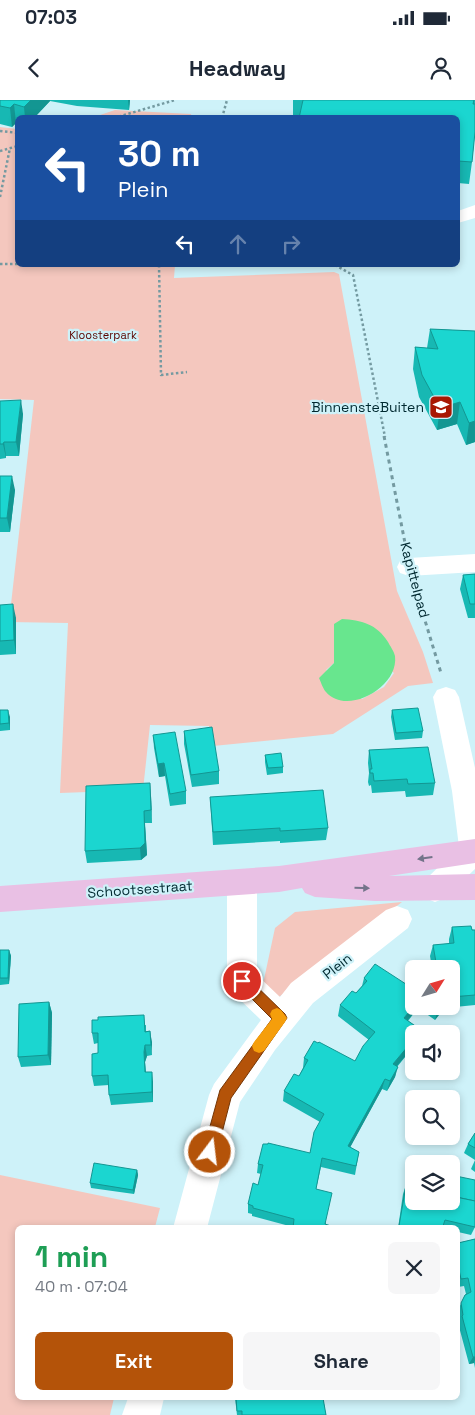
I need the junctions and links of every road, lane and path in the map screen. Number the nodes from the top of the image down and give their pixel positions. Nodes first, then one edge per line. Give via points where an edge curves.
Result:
1 (175, 100) edge
2 (227, 100) edge
3 (124, 115) edge
4 (223, 115) edge
5 (0, 131) edge
6 (15, 133) edge
7 (15, 147) edge
8 (10, 148) junction
9 (0, 151) edge
10 (0, 197) edge
11 (475, 211) edge
12 (460, 216) edge
13 (0, 264) edge
14 (15, 264) edge
15 (158, 267) edge
16 (339, 267) edge
17 (187, 372) dead end
18 (475, 563) edge
19 (409, 567) junction
20 (446, 697) joint
21 (474, 851) edge
22 (279, 879) junction
23 (242, 883) junction
24 (475, 887) edge
25 (435, 889) junction
26 (0, 899) edge
27 (397, 919) dead end
28 (281, 1018) junction
29 (191, 1225) edge
30 (145, 1400) edge
31 (141, 1415) edge

1 - 3 path
2 - 4 path
5 - 6 path
7 - 8 path
8 - 9 path
8 - 10 path
11 - 12 street
13 - 14 path
15 - 17 path via 161,374
16 - 19 path, Kapittelpad via 353,275
18 - 19 street
19 - 20 path, Kapittelpad
20 - 21 street via 466,792
21 -> 22 main road, Schootsestraat
21 - 25 street
22 - 23 main road, Schootsestraat
22 -> 25 main road, Schootsestraat via 355,888
23 - 26 main road, Schootsestraat
23 - 28 street via 242,981
24 - 25 main road, Schootsestraat
27 - 28 street, Plein via 302,993
28 - 29 street, Plein via 225,1095
30 - 31 street

